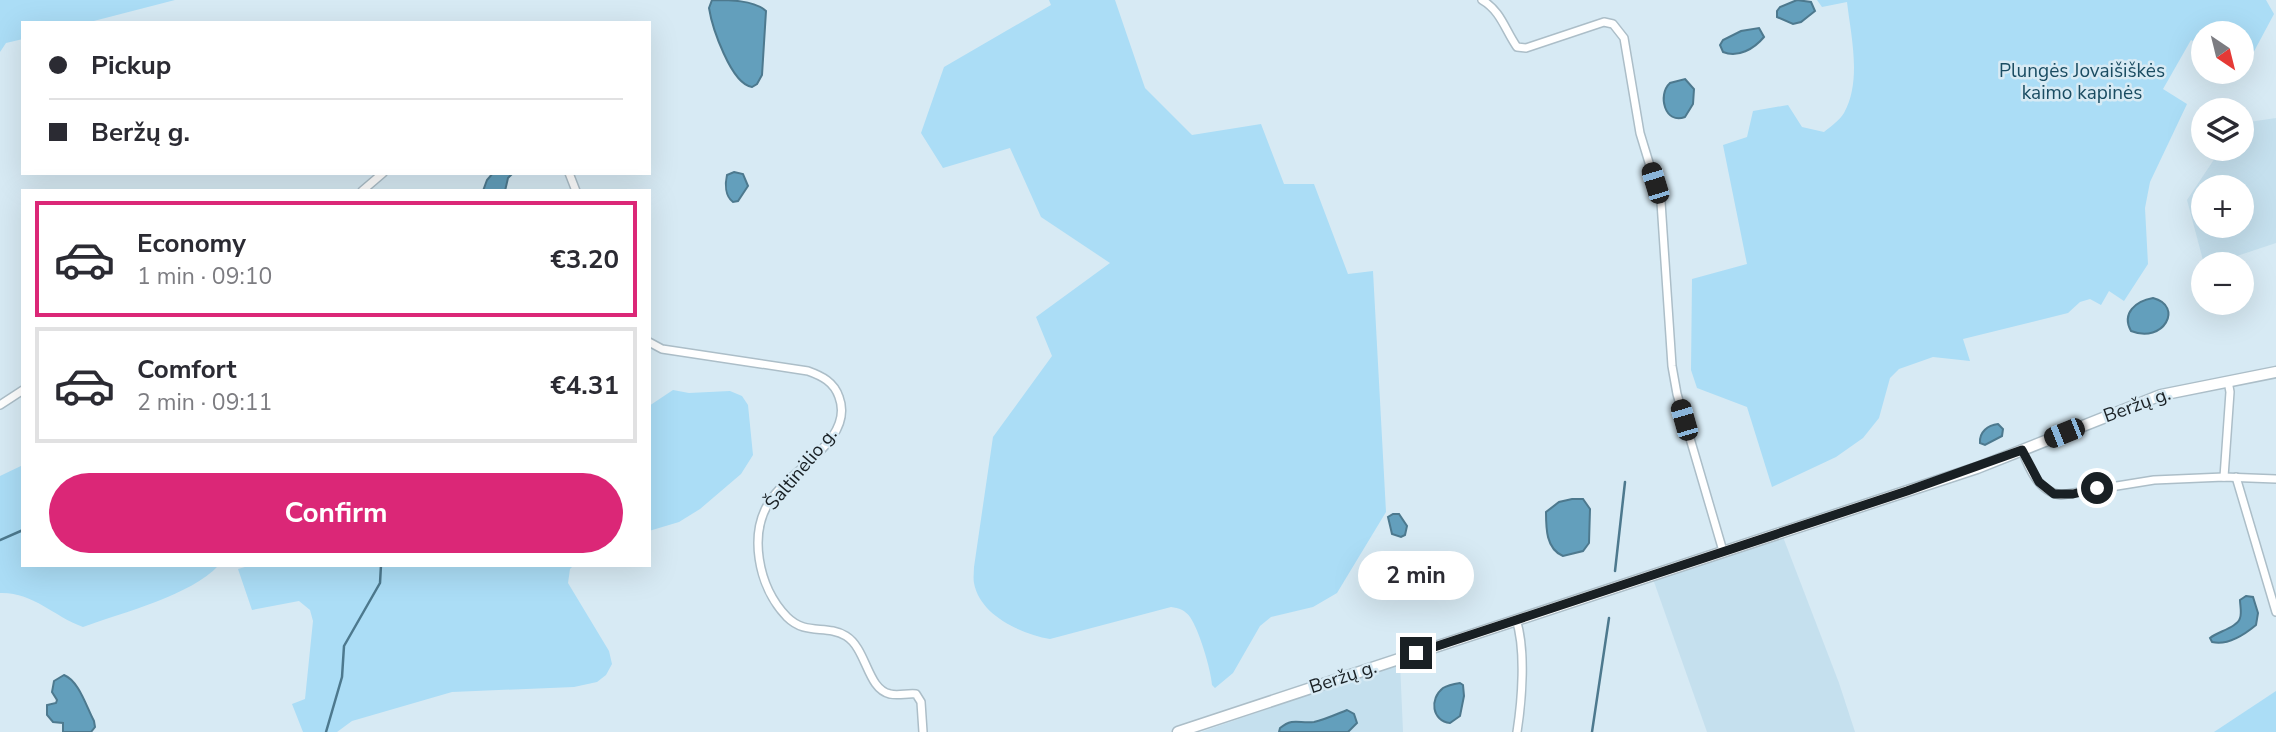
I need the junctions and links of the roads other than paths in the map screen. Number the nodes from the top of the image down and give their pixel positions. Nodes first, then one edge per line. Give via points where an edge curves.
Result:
1 (1482, 0) edge
2 (381, 175) edge
3 (364, 189) edge
4 (651, 343) edge
5 (2276, 372) edge
6 (2228, 381) junction
7 (21, 391) edge
8 (0, 405) edge
9 (2022, 450) junction
10 (2224, 477) junction
11 (2236, 477) junction
12 (2276, 479) edge
13 (1723, 551) junction
14 (2276, 612) edge
15 (1516, 620) junction
16 (923, 732) edge
17 (1178, 732) edge
18 (1517, 732) edge

1 - 13 street via 1494,8 1517,47 1604,22 1613,24 1624,38 1640,133 1661,202 1677,394
2 - 3 street
4 - 16 street, Šaltinėlio g. via 662,349 808,371 828,380 837,391 839,426 765,509 757,541 760,557 773,597 787,617 804,628 835,631 853,641 883,691 916,694
5 - 6 main road, Beržų g.
6 - 9 main road, Beržų g. via 2161,395
6 - 10 street
7 - 8 street
9 - 10 street via 2039,482 2061,495 2129,482
9 - 13 main road, Beržų g.
10 - 11 street
11 - 12 street
11 - 14 street
13 - 15 main road, Beržų g.
15 - 17 main road, Beržų g.
15 - 18 street via 1521,656

